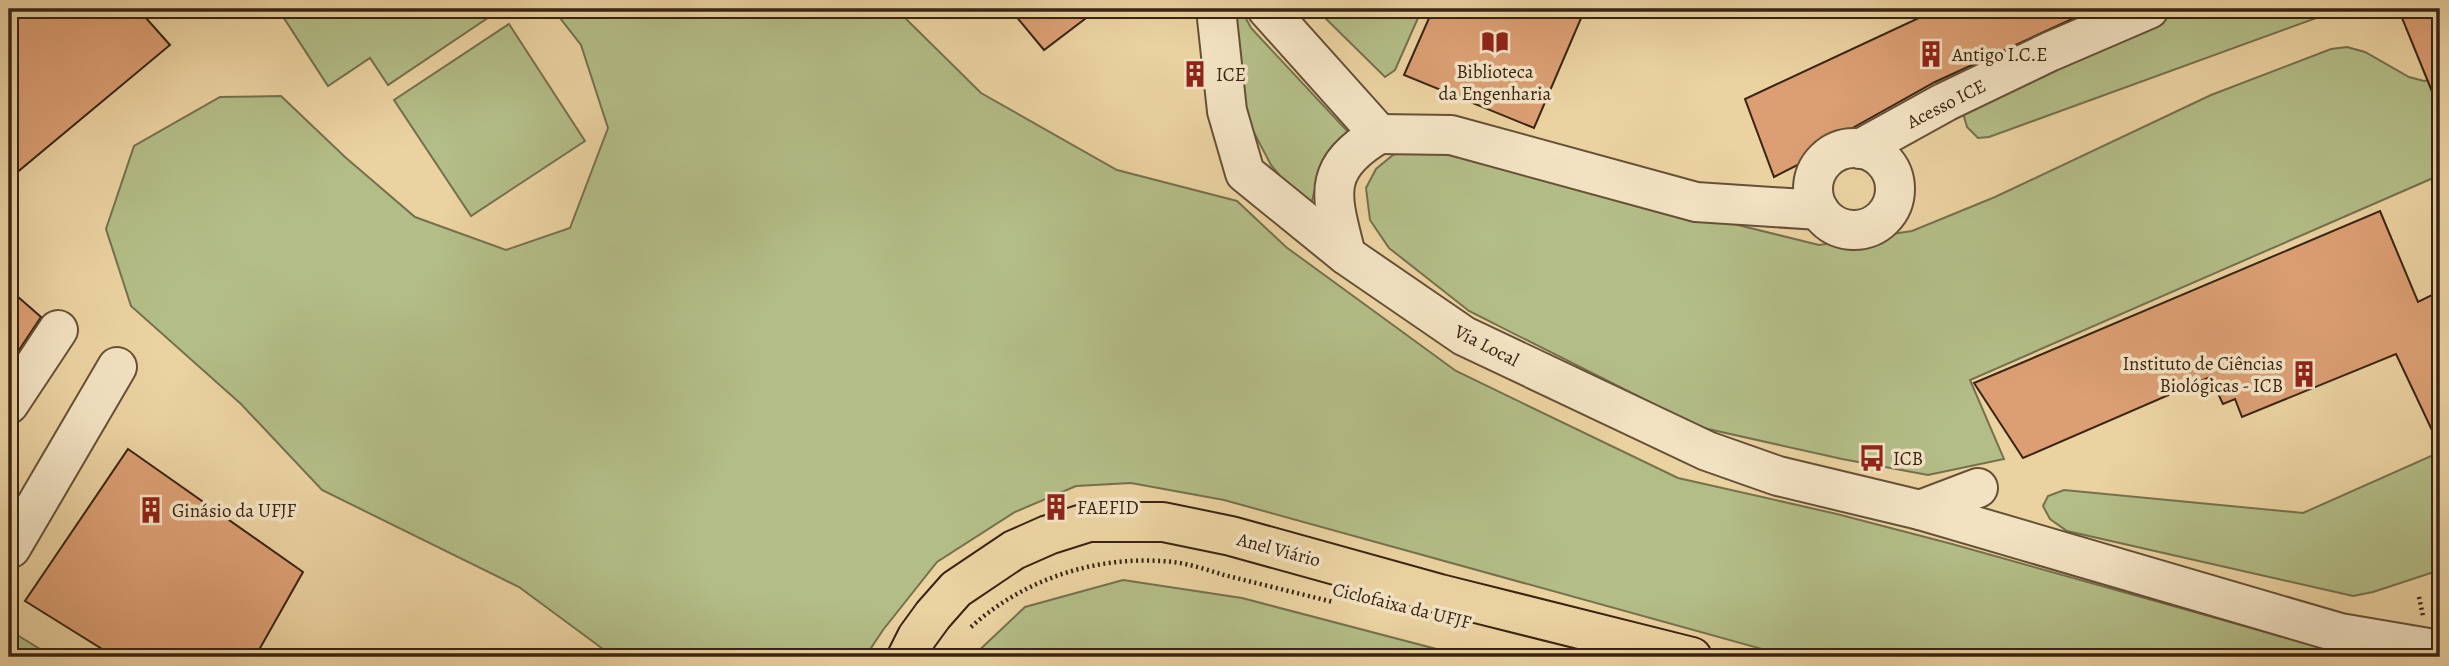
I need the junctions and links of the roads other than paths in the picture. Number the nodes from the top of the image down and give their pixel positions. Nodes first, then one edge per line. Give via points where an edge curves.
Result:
1 (1216, 9) edge
2 (1267, 9) edge
3 (2149, 9) edge
4 (1379, 134) junction
5 (1860, 149) junction
6 (1819, 210) junction
7 (1346, 255) junction
8 (58, 330) dead end
9 (117, 368) dead end
10 (9, 404) edge
11 (1978, 488) dead end
12 (1920, 510) junction
13 (11, 548) dead end
14 (2433, 652) edge
15 (907, 657) edge
16 (1692, 657) edge

1 - 7 lane, Via Local via 1227,111 1245,173
2 - 4 lane
3 - 5 lane, Acesso ICE via 1945,102
4 - 6 lane via 1451,135 1696,202
4 - 7 lane via 1347,158 1337,176 1333,195
5 - 6 lane via 1834,153 1817,172 1814,185
5 - 6 lane via 1890,168 1895,193 1885,217 1875,225 1850,230 1827,220
7 - 12 lane, Via Local via 1464,336 1707,452 1777,476
8 - 10 lane
9 - 13 lane
11 - 12 lane
12 - 14 lane, Via Local via 2340,633
15 - 16 main road, Anel Viário via 917,637 956,589 1014,550 1089,522 1163,522

